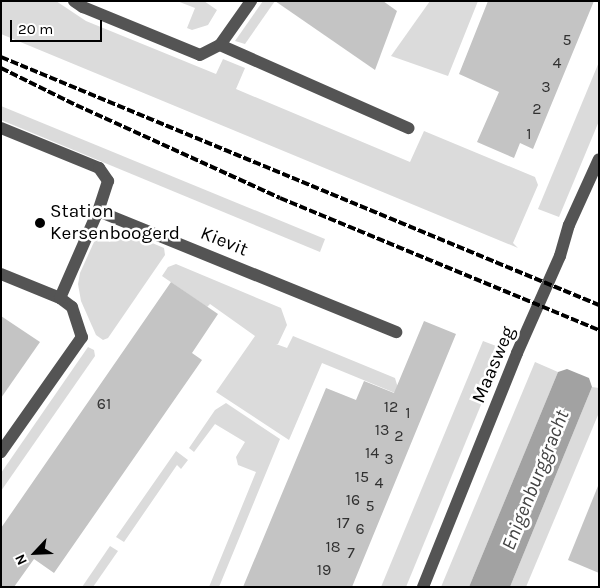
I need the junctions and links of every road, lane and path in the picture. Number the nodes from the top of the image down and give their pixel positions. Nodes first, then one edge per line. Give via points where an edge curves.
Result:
1 (74, 1) edge
2 (251, 1) edge
3 (220, 45) junction
4 (1, 128) edge
5 (408, 128) dead end
6 (599, 159) edge
7 (98, 211) junction
8 (1, 274) edge
9 (60, 298) junction
10 (396, 332) dead end
11 (1, 452) edge
12 (424, 587) edge

1 - 3 street via 200,54
2 - 3 street
3 - 5 street
4 - 7 street via 100,168 108,181
6 - 12 street, Maasweg via 569,225 560,256
7 - 9 street
7 - 10 street, Kievit
8 - 9 street
9 - 11 street via 72,307 82,337

